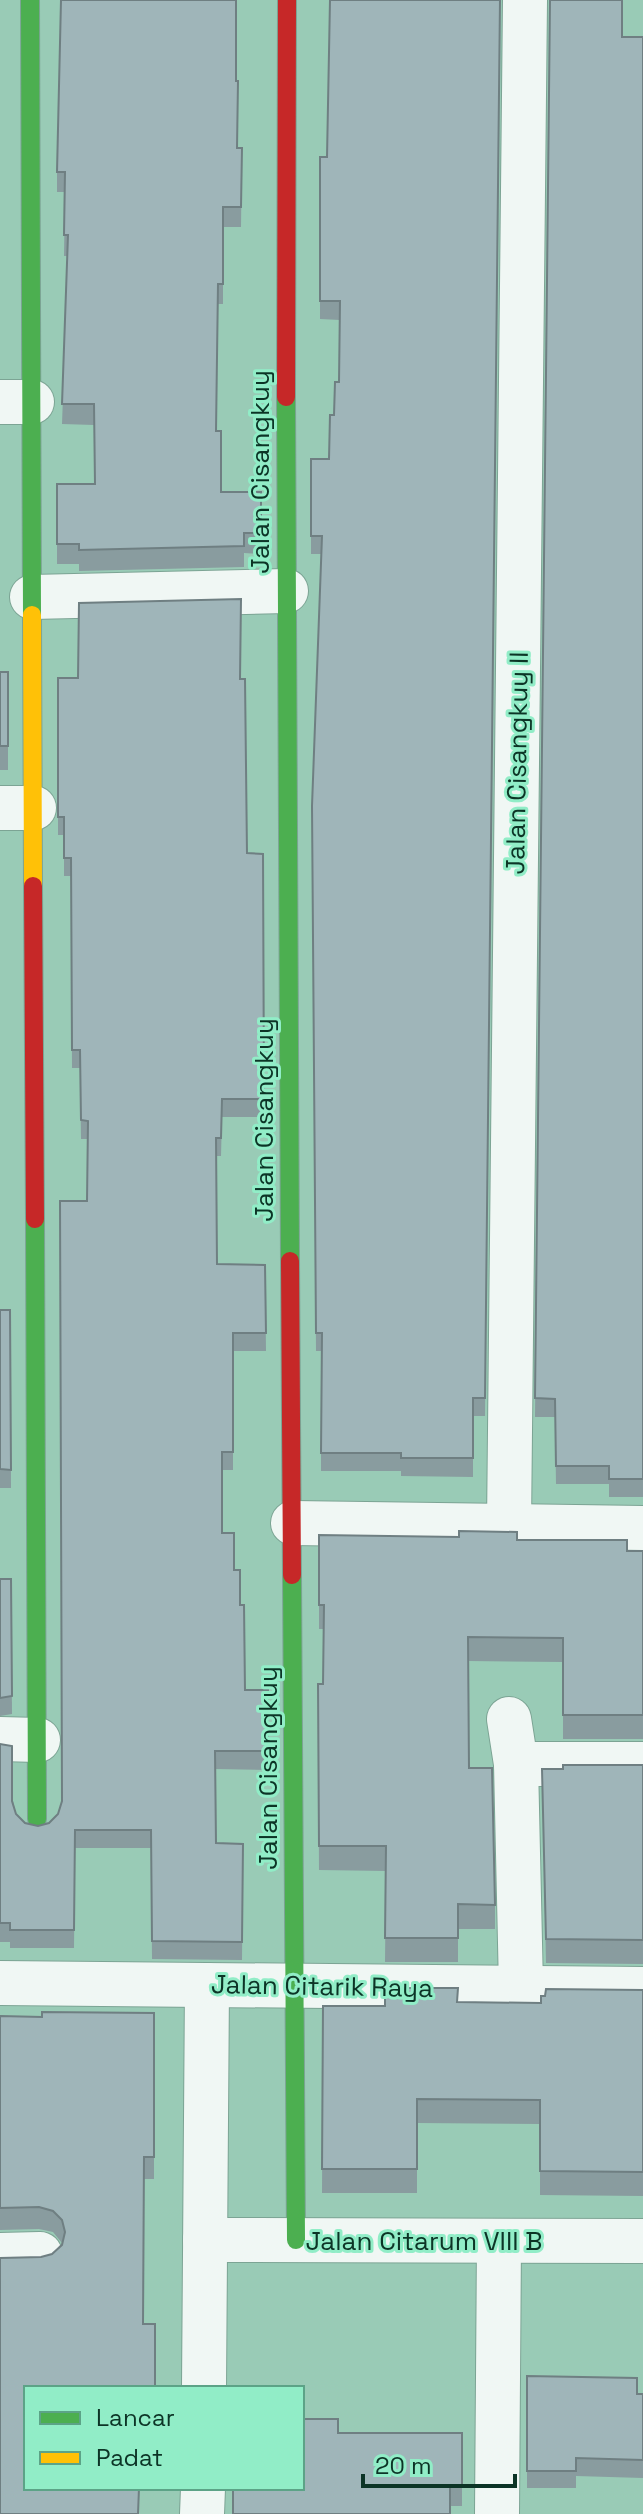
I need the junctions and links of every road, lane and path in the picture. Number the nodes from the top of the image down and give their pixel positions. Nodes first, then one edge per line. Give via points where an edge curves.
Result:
1 (30, 0) edge
2 (287, 0) edge
3 (525, 0) edge
4 (16, 402) edge
5 (286, 591) junction
6 (32, 597) junction
7 (17, 808) edge
8 (293, 1523) junction
9 (509, 1526) junction
10 (643, 1528) edge
11 (509, 1719) dead end
12 (19, 1739) edge
13 (516, 1764) junction
14 (643, 1764) edge
15 (37, 1819) dead end
16 (0, 1983) edge
17 (207, 1985) junction
18 (295, 1986) junction
19 (521, 1987) junction
20 (643, 1989) edge
21 (205, 2240) junction
22 (296, 2240) junction
23 (499, 2241) junction
24 (643, 2241) edge
25 (204, 2386) edge
26 (203, 2490) edge
27 (202, 2514) edge
28 (497, 2514) edge

1 - 4 street
2 - 5 street, Jalan Cisangkuy
3 - 9 street, Jalan Cisangkuy II
4 - 6 street
5 - 6 street
5 - 8 street, Jalan Cisangkuy
6 - 7 street
7 - 12 street
8 - 9 street
8 - 18 street, Jalan Cisangkuy
9 - 10 street
11 - 13 street
12 - 15 street
13 - 14 street
13 - 19 street
16 - 17 street, Jalan Citarik Raya
17 - 18 street, Jalan Citarik Raya
17 - 21 street
18 - 19 street, Jalan Citarik Raya
18 - 22 street, Jalan Cisangkuy
19 - 20 street, Jalan Citarik Raya
21 - 22 street, Jalan Citarum VIII B
21 - 25 street
22 - 23 street, Jalan Citarum VIII B
23 - 24 street, Jalan Citarum VIII B
23 - 28 street
26 - 27 street

